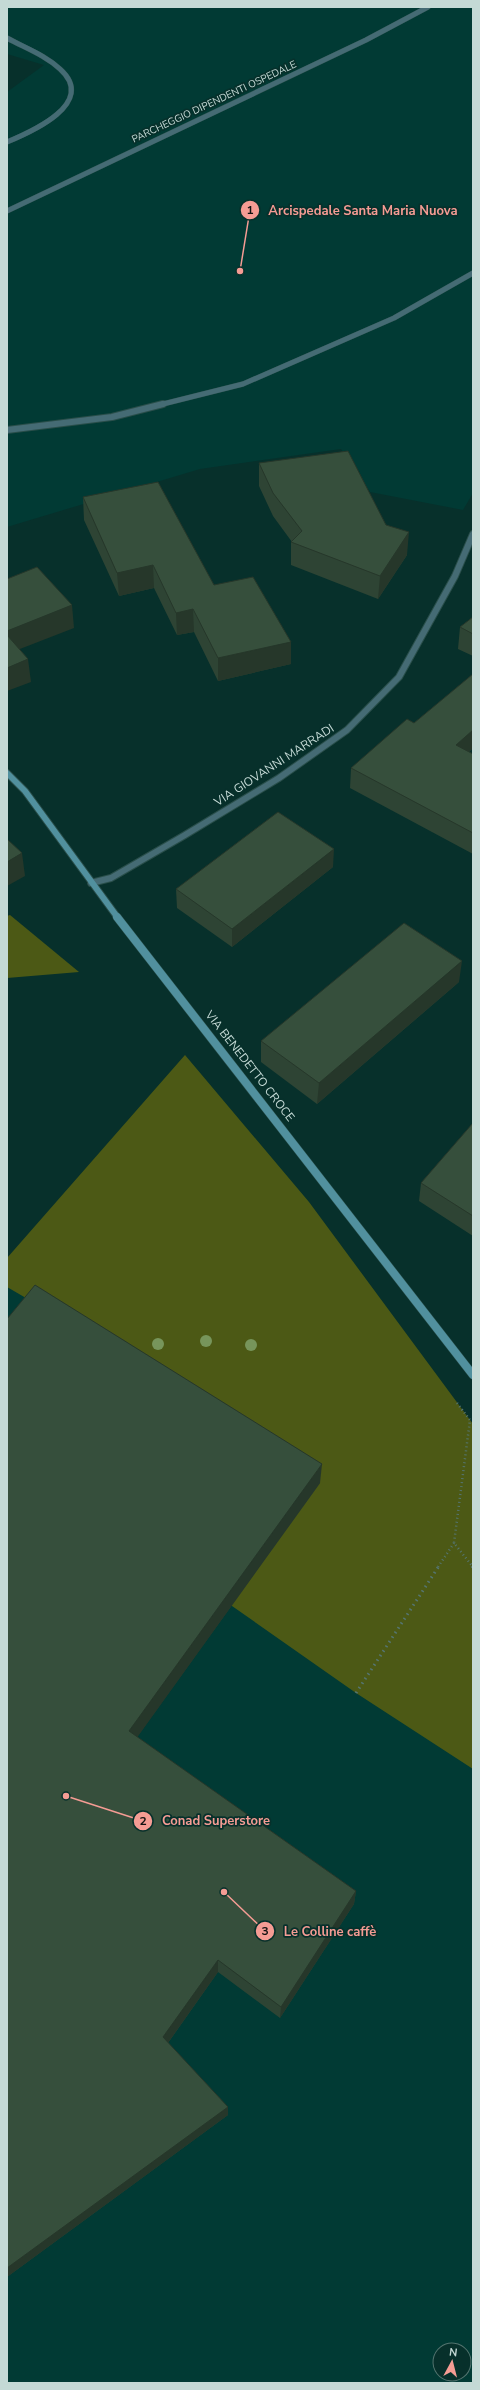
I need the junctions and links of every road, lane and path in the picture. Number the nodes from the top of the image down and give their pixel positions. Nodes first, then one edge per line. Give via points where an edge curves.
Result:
1 (428, 7) edge
2 (7, 38) edge
3 (7, 142) edge
4 (7, 211) edge
5 (473, 273) edge
6 (7, 430) edge
7 (473, 534) edge
8 (7, 773) edge
9 (92, 883) junction
10 (473, 1376) edge
11 (454, 1543) dead end
12 (356, 1693) dead end

1 - 4 street, PARCHEGGIO DIPENDENTI OSPEDALE via 366,40
2 - 3 street via 52,64 67,76 70,84 69,101 52,120
5 - 6 street via 394,318 243,384 112,417
7 - 9 street, VIA GIOVANNI MARRADI via 455,576 399,677 348,730 279,778 185,835 111,878
8 - 9 street, VIA BENEDETTO CROCE via 25,791
9 - 10 street, VIA BENEDETTO CROCE
11 - 12 path

